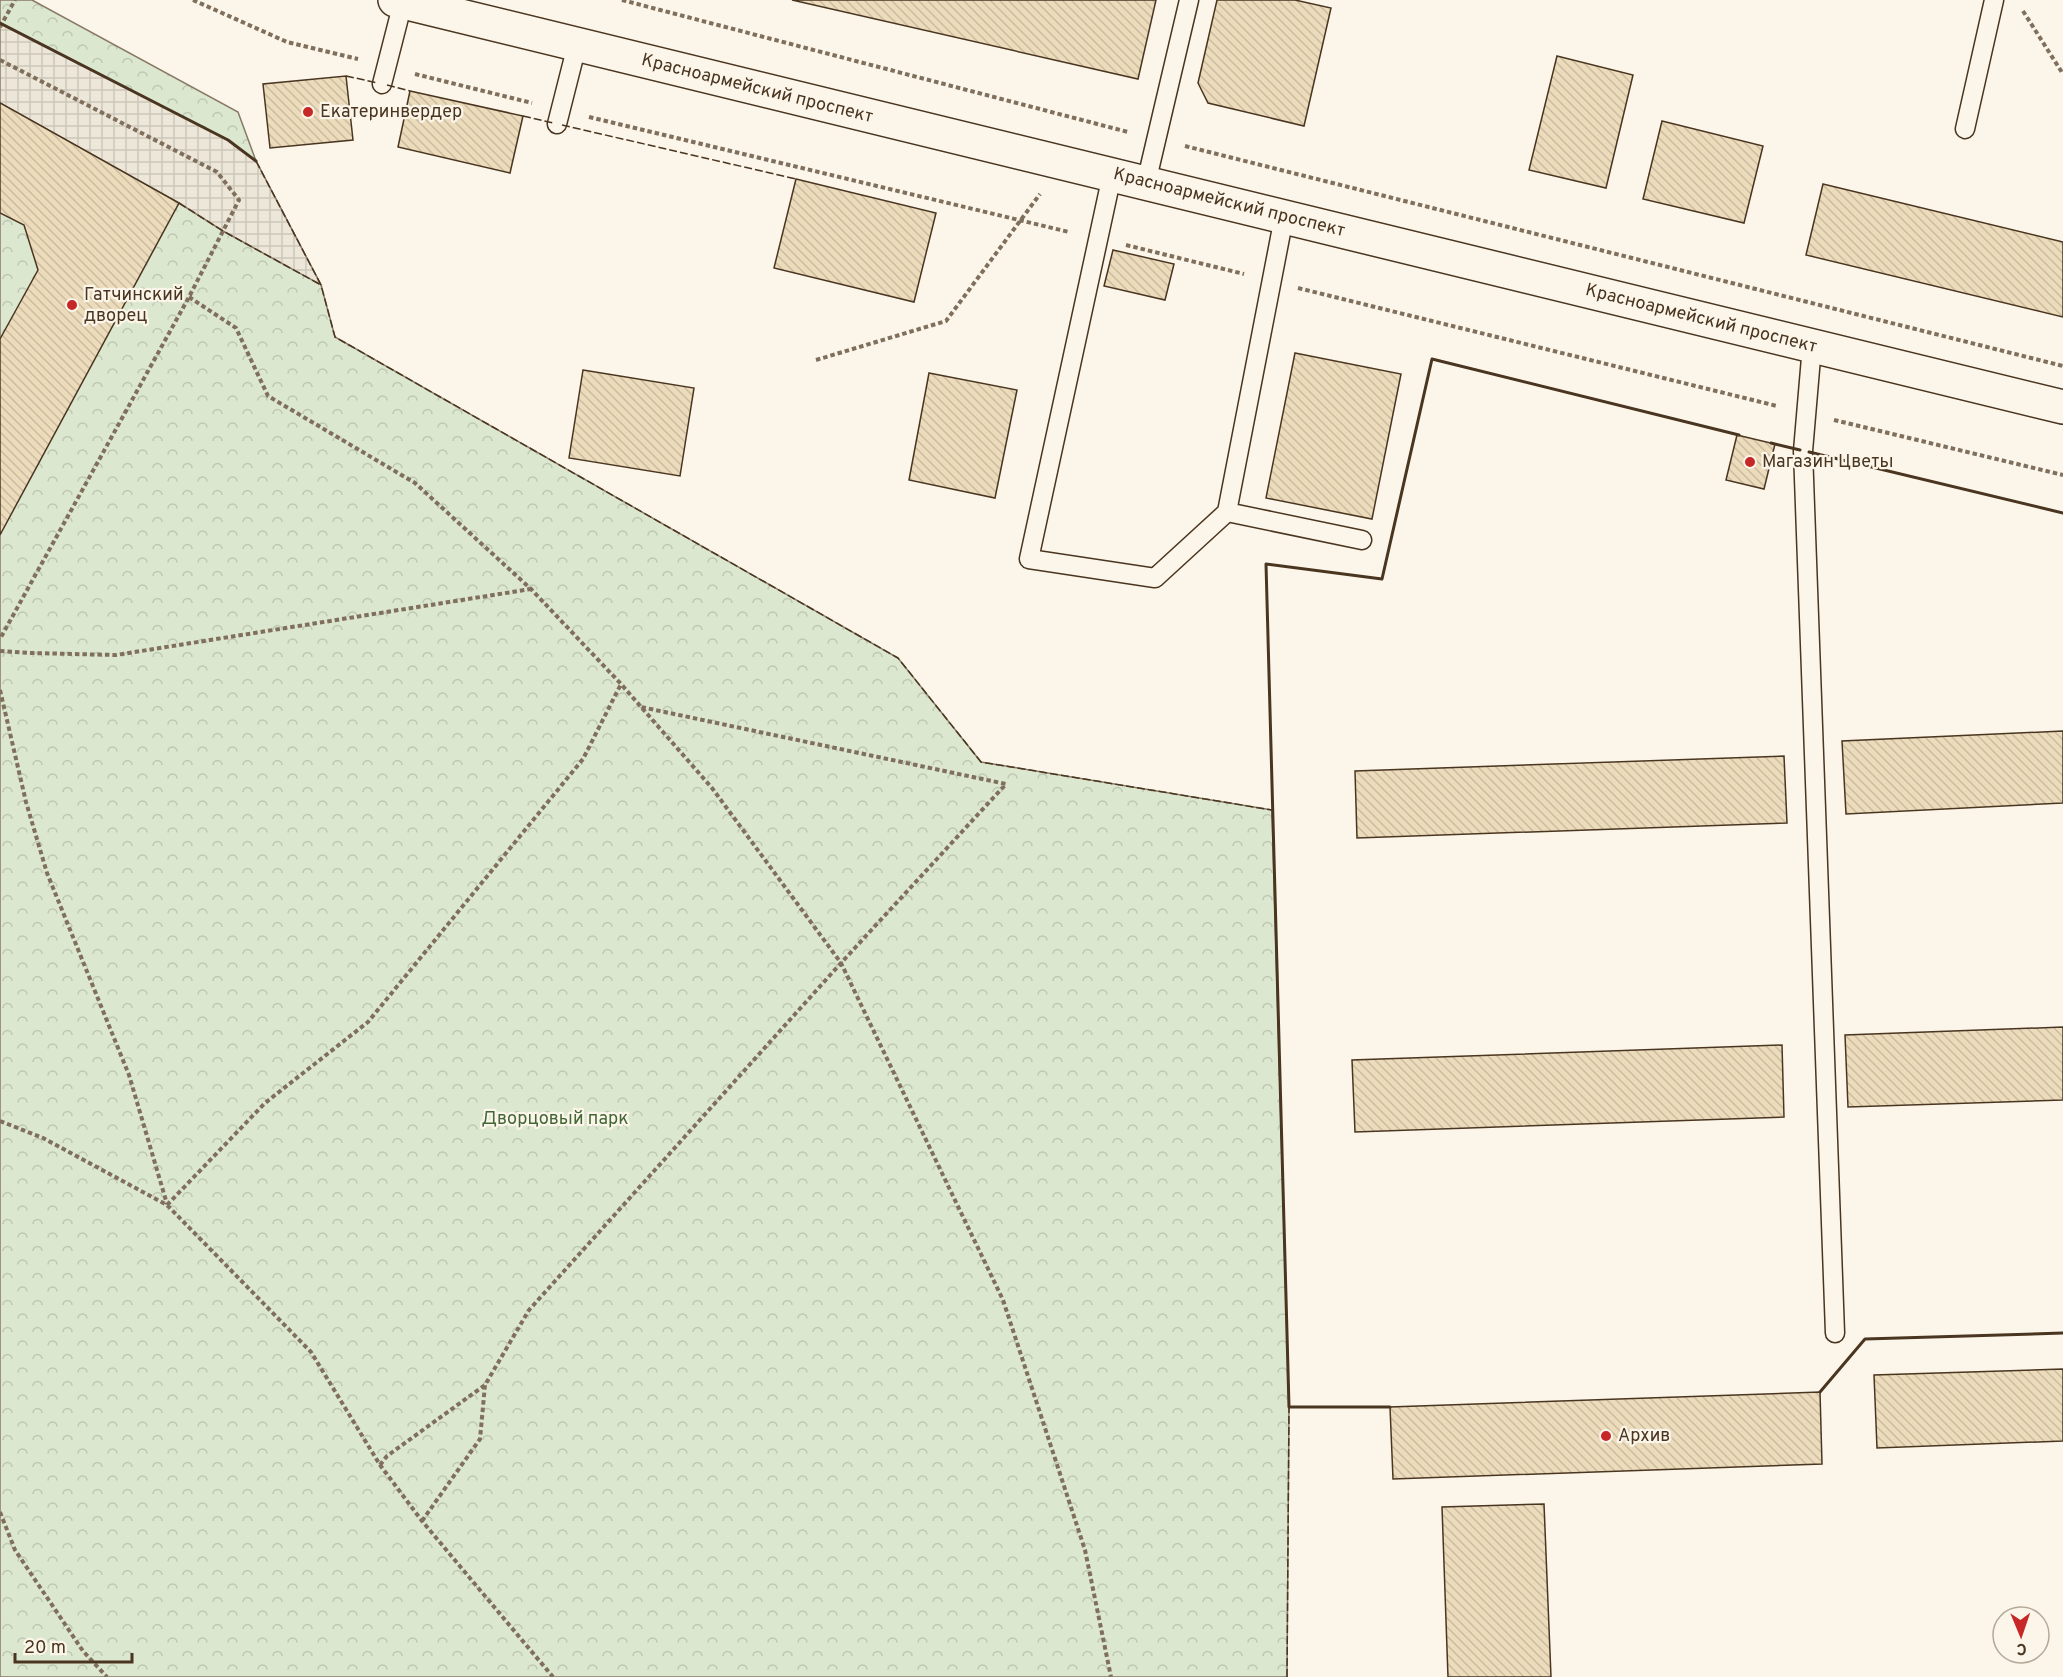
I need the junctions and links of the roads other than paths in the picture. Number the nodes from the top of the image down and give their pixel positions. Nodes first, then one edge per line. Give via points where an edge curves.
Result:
1 (1189, 0) edge
2 (1994, 0) edge
3 (399, 1) edge
4 (577, 45) junction
5 (382, 84) dead end
6 (557, 124) dead end
7 (1965, 129) dead end
8 (1112, 175) junction
9 (1146, 183) junction
10 (1284, 217) junction
11 (1812, 346) junction
12 (2063, 407) edge
13 (1227, 512) junction
14 (1362, 540) dead end
15 (1835, 1333) dead end

1 - 9 lane
2 - 7 lane
3 - 4 main road, Красноармейский проспект
3 - 5 lane
4 - 6 lane
4 - 8 main road, Красноармейский проспект
8 - 9 main road, Красноармейский проспект
8 - 13 lane via 1029,559 1155,578
9 - 10 main road, Красноармейский проспект
10 - 11 main road, Красноармейский проспект
10 - 13 lane
11 - 12 main road, Красноармейский проспект
11 - 15 lane via 1803,451
13 - 14 lane

